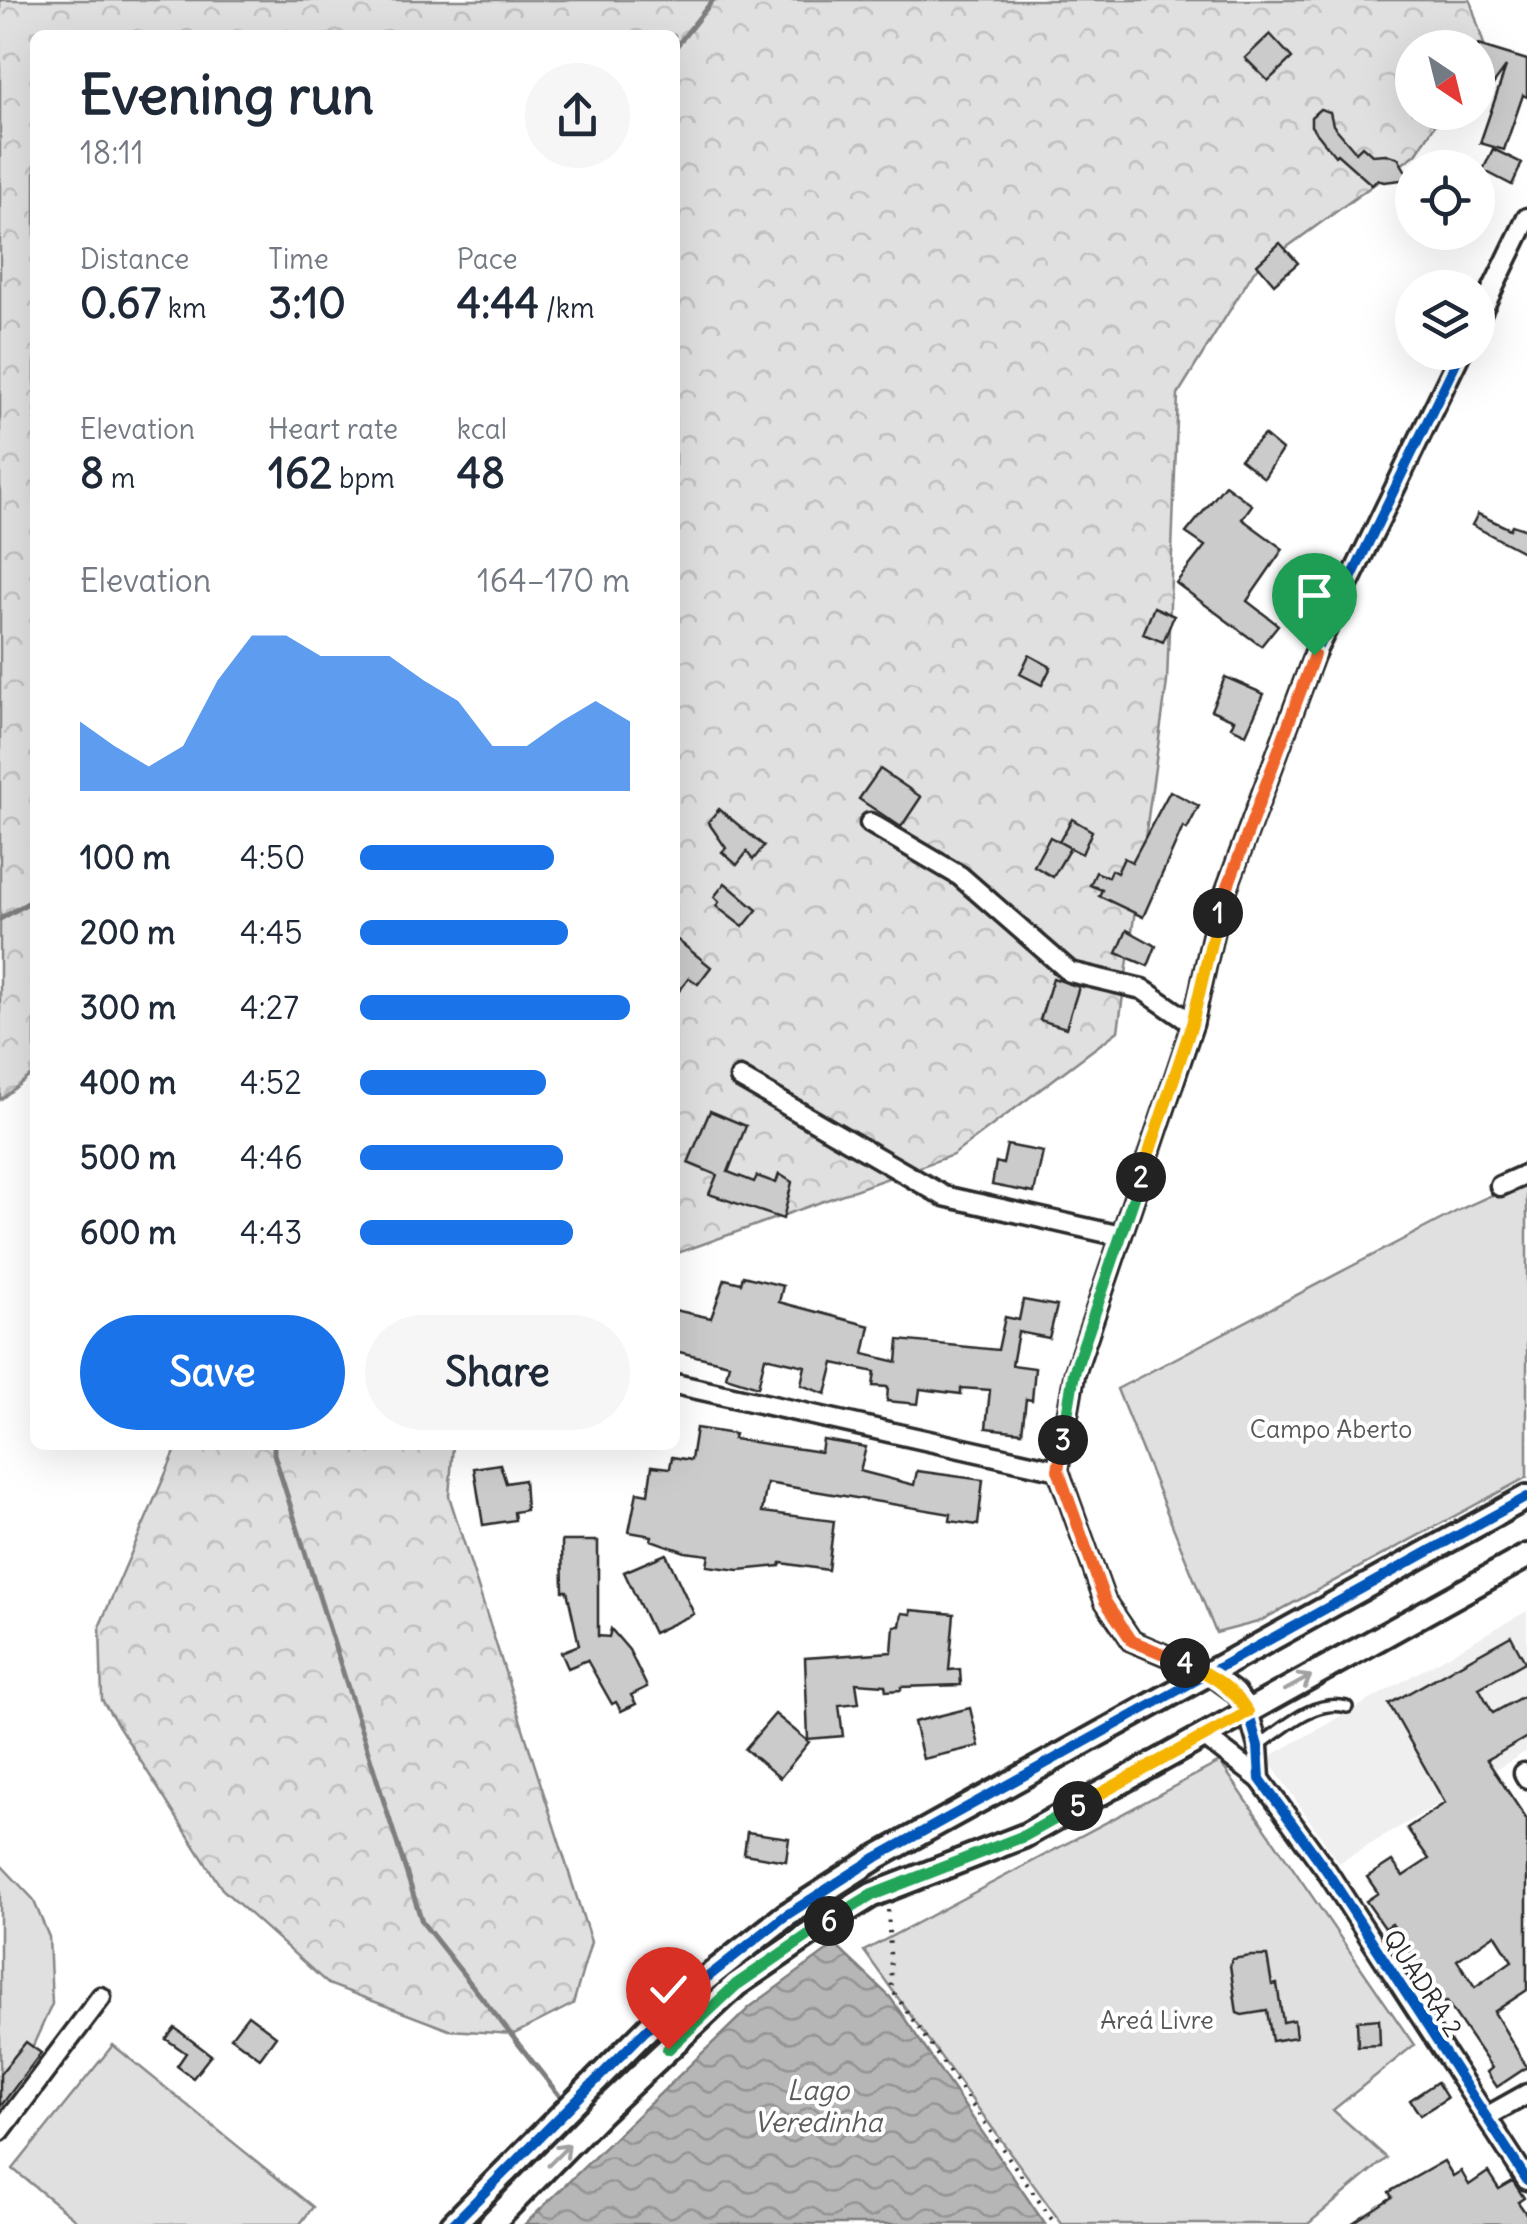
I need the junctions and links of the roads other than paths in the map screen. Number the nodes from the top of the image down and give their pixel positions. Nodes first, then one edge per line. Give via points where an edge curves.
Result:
1 (1527, 218) edge
2 (1495, 284) edge
3 (1452, 370) edge
4 (870, 823) dead end
5 (1192, 1024) junction
6 (740, 1078) dead end
7 (1527, 1174) edge
8 (1500, 1186) dead end
9 (1121, 1236) junction
10 (680, 1385) edge
11 (1058, 1470) junction
12 (1527, 1497) edge
13 (1527, 1556) edge
14 (1210, 1674) junction
15 (1348, 1707) dead end
16 (1248, 1712) junction
17 (1204, 1736) junction
18 (1258, 1746) junction
19 (1260, 1779) junction
20 (101, 1998) dead end
21 (1527, 2094) edge
22 (1486, 2117) junction
23 (0, 2131) edge
24 (1527, 2180) edge
25 (453, 2224) edge
26 (490, 2224) edge

1 - 2 street
3 - 5 street via 1298,692 1218,914
4 - 5 street via 960,876 1070,972 1142,989
5 - 9 street
6 - 9 street via 944,1196
7 - 8 street
9 - 11 street via 1074,1373
10 - 11 street
11 - 14 street via 1105,1601 1132,1641
12 - 14 street
16 -> 13 street
14 - 16 street
14 - 25 street via 877,1857 786,1916 666,2010
15 - 18 lane via 1316,1707
16 - 17 street
16 - 18 street
17 - 19 street, QUADRA 2
26 -> 17 street via 736,1985 825,1924 872,1895 1024,1836
18 - 19 street
19 - 22 street, QUADRA 2
20 - 23 street
21 - 22 street
22 - 24 street, QUADRA 2

